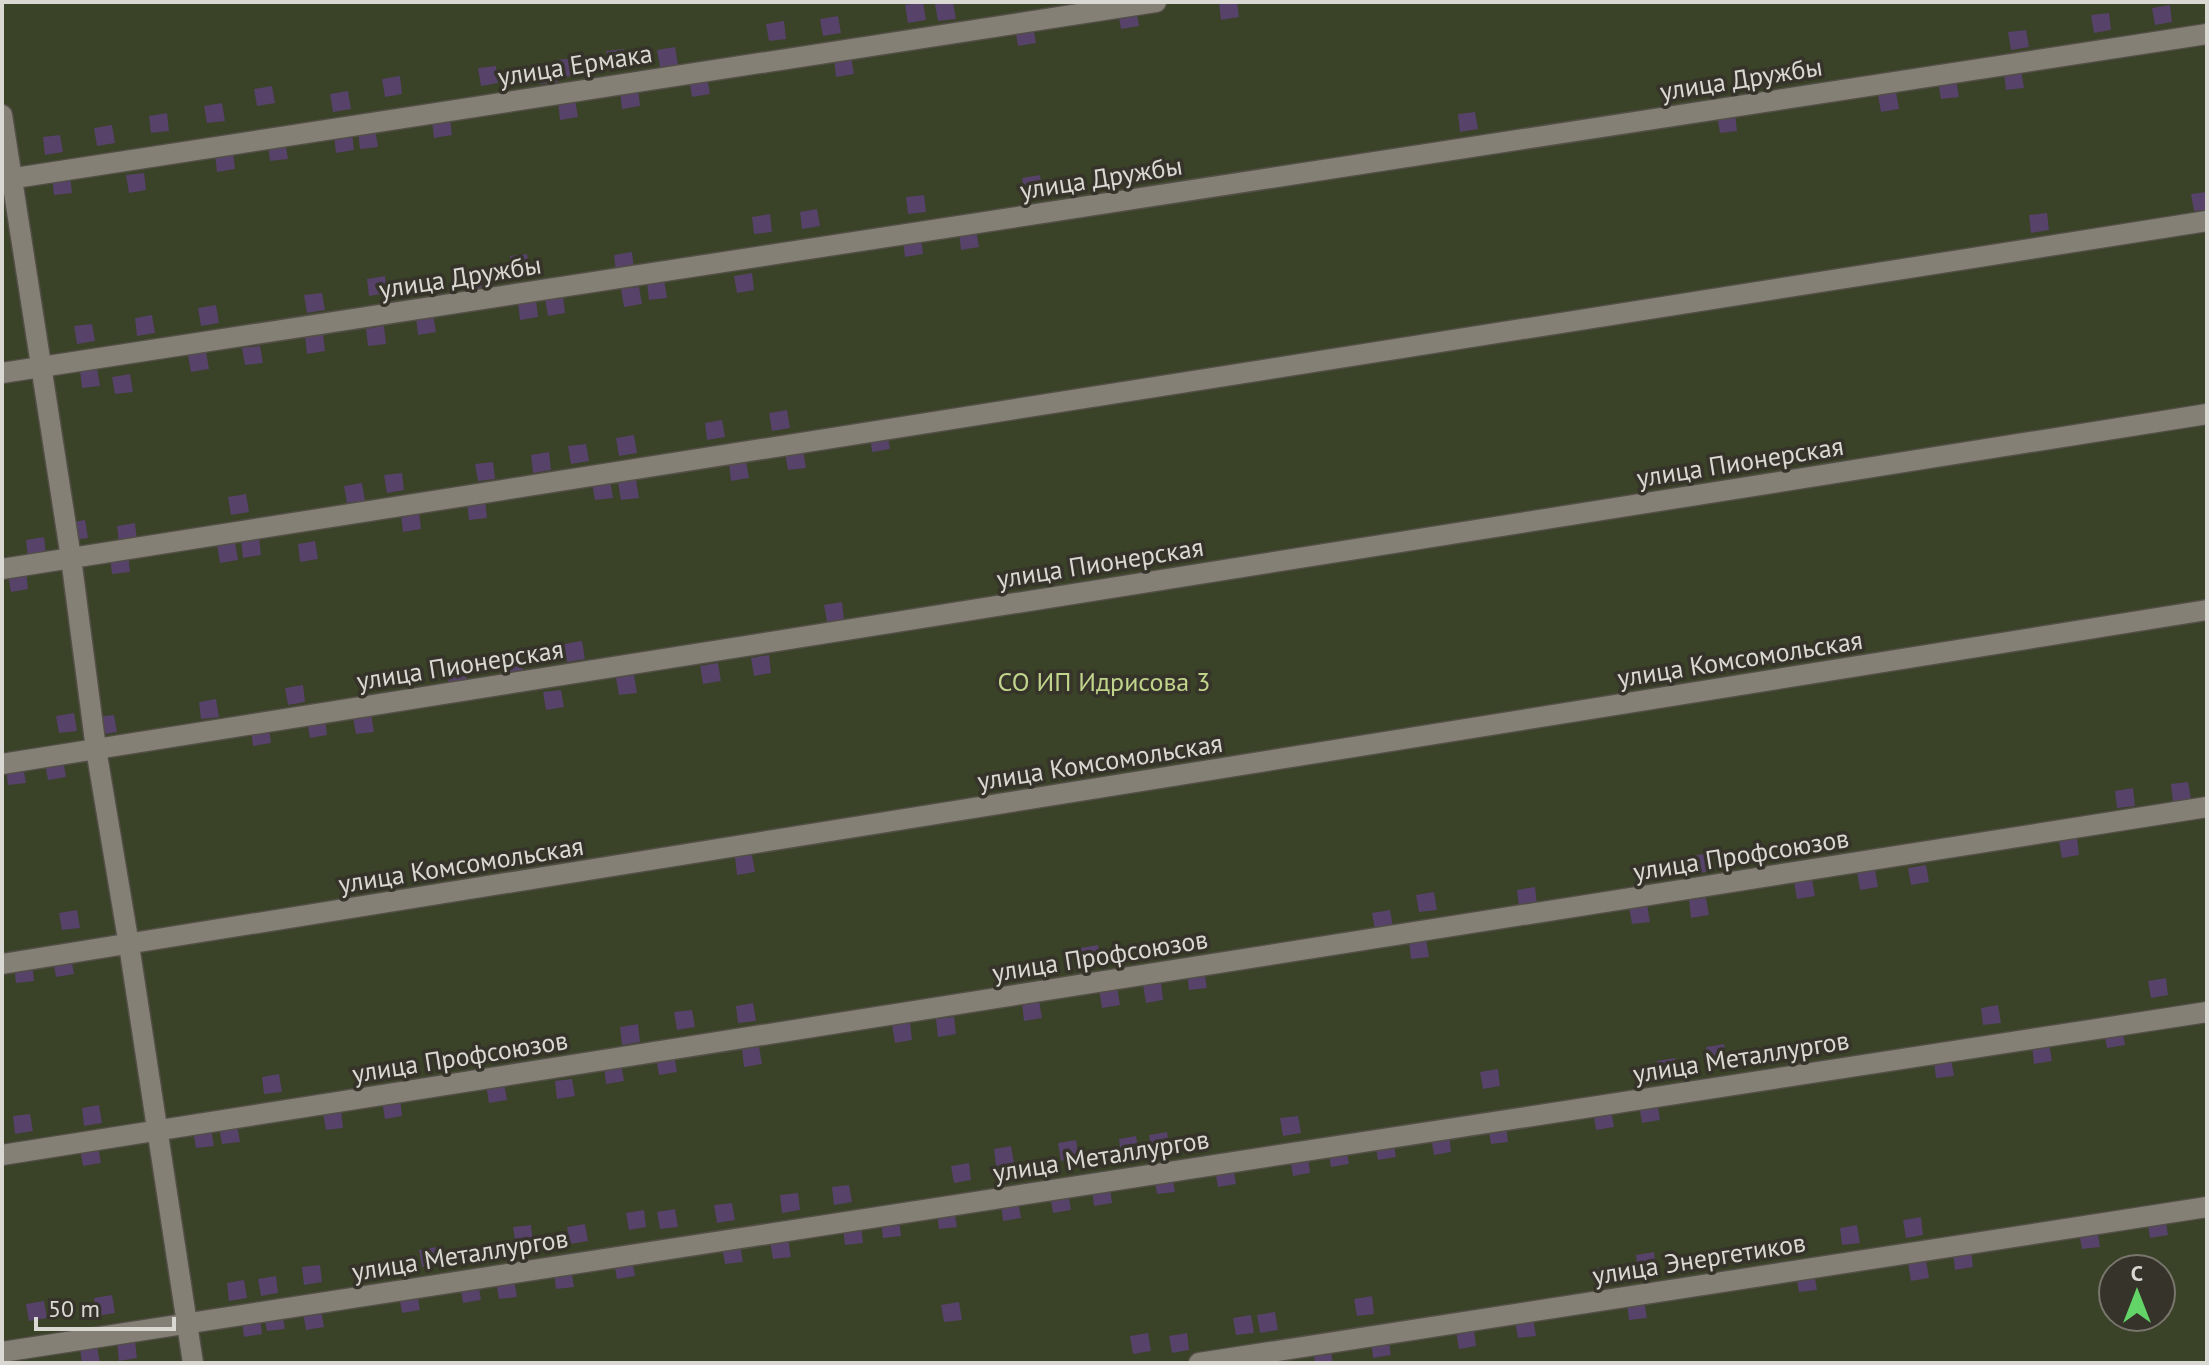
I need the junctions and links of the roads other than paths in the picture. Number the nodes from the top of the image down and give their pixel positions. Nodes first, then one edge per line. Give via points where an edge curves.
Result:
1 (1156, 2) edge
2 (2207, 34) edge
3 (2, 115) edge
4 (6, 179) edge
5 (2207, 221) edge
6 (42, 367) junction
7 (2, 373) edge
8 (2207, 414) edge
9 (71, 558) junction
10 (2, 569) edge
11 (2207, 610) edge
12 (96, 749) junction
13 (2, 764) edge
14 (2207, 807) edge
15 (129, 945) junction
16 (2, 964) edge
17 (2207, 1012) edge
18 (157, 1131) junction
19 (2, 1155) edge
20 (2207, 1207) edge
21 (187, 1323) junction
22 (2, 1352) edge
23 (193, 1363) edge
24 (1199, 1363) edge

1 - 4 street, улица Ермака
2 - 6 street, улица Дружбы
3 - 4 street
4 - 6 street
5 - 9 street
6 - 7 street, улица Дружбы
6 - 9 street
8 - 12 street, улица Пионерская
9 - 10 street
9 - 12 street
11 - 15 street, улица Комсомольская
12 - 13 street, улица Пионерская
12 - 15 street
14 - 18 street, улица Профсоюзов
15 - 16 street, улица Комсомольская
15 - 18 street
17 - 21 street, улица Металлургов
18 - 19 street, улица Профсоюзов
18 - 21 street
20 - 24 street, улица Энергетиков
21 - 22 street, улица Металлургов
21 - 23 street

